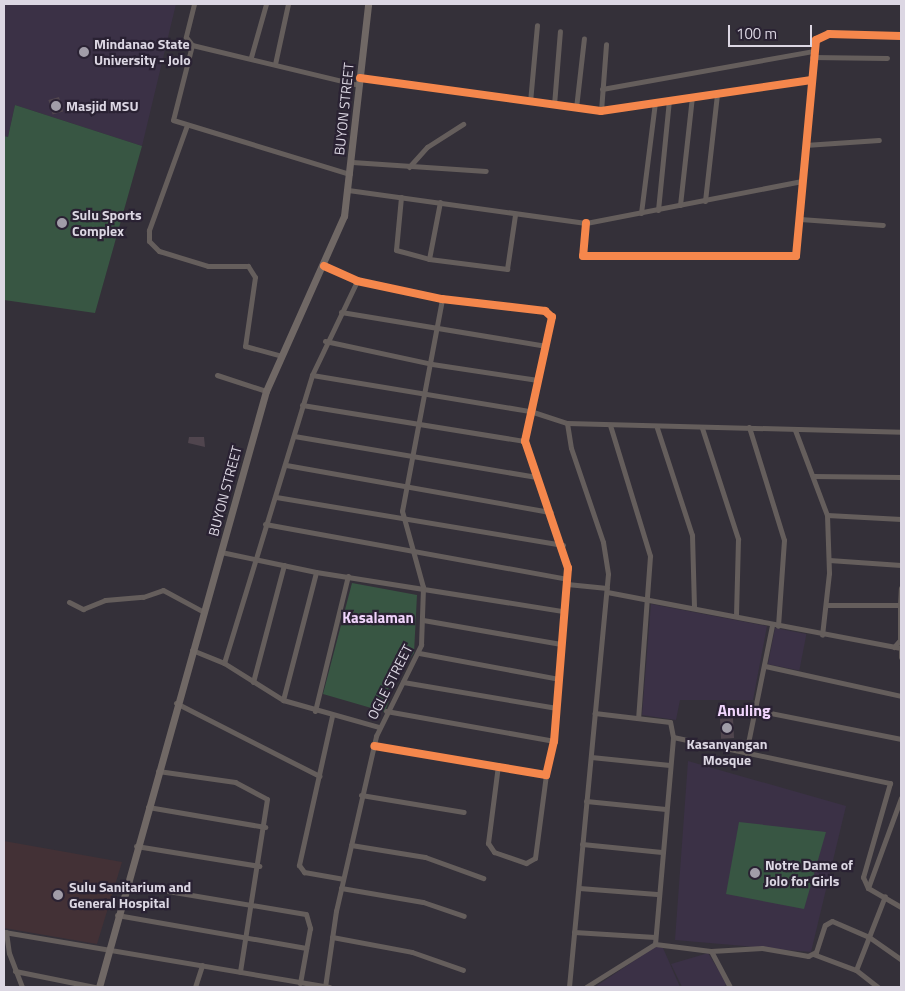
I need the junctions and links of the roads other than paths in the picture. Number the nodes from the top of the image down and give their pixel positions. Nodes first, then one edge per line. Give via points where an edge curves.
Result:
1 (194, 4) edge
2 (266, 4) edge
3 (288, 4) edge
4 (368, 4) edge
5 (537, 24) dead end
6 (560, 31) dead end
7 (901, 36) edge
8 (584, 38) dead end
9 (606, 44) dead end
10 (192, 45) junction
11 (813, 54) junction
12 (251, 57) junction
13 (887, 58) dead end
14 (275, 64) junction
15 (810, 80) junction
16 (359, 82) junction
17 (602, 89) junction
18 (717, 94) junction
19 (692, 97) junction
20 (669, 100) junction
21 (530, 102) junction
22 (655, 102) junction
23 (554, 105) junction
24 (576, 108) junction
25 (602, 111) junction
26 (463, 124) dead end
27 (187, 125) junction
28 (879, 140) dead end
29 (805, 145) junction
30 (352, 162) junction
31 (409, 167) junction
32 (486, 170) dead end
33 (350, 174) junction
34 (802, 181) junction
35 (348, 190) junction
36 (401, 197) junction
37 (705, 201) junction
38 (440, 202) junction
39 (680, 205) junction
40 (658, 210) junction
41 (641, 213) junction
42 (515, 215) junction
43 (800, 219) junction
44 (586, 223) junction
45 (883, 225) dead end
46 (429, 259) junction
47 (324, 266) junction
48 (357, 281) junction
49 (442, 299) junction
50 (341, 312) junction
51 (437, 330) junction
52 (325, 341) junction
53 (546, 346) junction
54 (280, 355) junction
55 (432, 364) junction
56 (312, 374) junction
57 (217, 375) dead end
58 (538, 380) junction
59 (266, 391) junction
60 (425, 392) junction
61 (302, 405) junction
62 (530, 411) junction
63 (419, 423) junction
64 (567, 423) junction
65 (610, 425) junction
66 (749, 427) junction
67 (657, 428) junction
68 (702, 428) junction
69 (795, 430) junction
70 (901, 432) edge
71 (294, 436) junction
72 (526, 441) junction
73 (414, 454) junction
74 (286, 465) junction
75 (813, 476) junction
76 (537, 477) junction
77 (901, 477) edge
78 (408, 486) junction
79 (276, 496) junction
80 (551, 512) junction
81 (827, 515) junction
82 (402, 519) junction
83 (901, 519) edge
84 (265, 524) junction
85 (563, 545) junction
86 (221, 552) junction
87 (412, 552) junction
88 (254, 560) junction
89 (829, 560) junction
90 (284, 565) junction
91 (901, 565) edge
92 (316, 572) junction
93 (348, 576) junction
94 (567, 581) junction
95 (423, 587) junction
96 (901, 588) edge
97 (607, 590) junction
98 (650, 598) junction
99 (69, 602) dead end
100 (827, 605) junction
101 (900, 605) edge
102 (694, 607) junction
103 (202, 611) junction
104 (563, 611) junction
105 (736, 616) junction
106 (423, 620) junction
107 (775, 625) junction
108 (822, 635) junction
109 (561, 644) junction
110 (892, 648) junction
111 (901, 648) edge
112 (191, 650) junction
113 (419, 653) junction
114 (901, 657) edge
115 (224, 663) junction
116 (765, 666) junction
117 (559, 679) junction
118 (253, 682) junction
119 (403, 682) junction
120 (901, 696) edge
121 (283, 700) junction
122 (176, 703) junction
123 (557, 708) junction
124 (755, 710) junction
125 (314, 711) junction
126 (386, 712) junction
127 (596, 713) junction
128 (332, 716) junction
129 (638, 718) junction
130 (379, 727) junction
131 (673, 737) junction
132 (901, 739) edge
133 (554, 740) junction
134 (374, 746) junction
135 (746, 752) junction
136 (591, 757) junction
137 (498, 765) junction
138 (670, 765) junction
139 (158, 771) junction
140 (546, 774) junction
141 (319, 776) junction
142 (361, 795) junction
143 (901, 798) edge
144 (586, 801) junction
145 (146, 807) junction
146 (666, 809) junction
147 (464, 812) dead end
148 (265, 827) junction
149 (582, 844) junction
150 (136, 845) junction
151 (351, 845) junction
152 (662, 852) junction
153 (259, 866) junction
154 (483, 878) dead end
155 (342, 879) junction
156 (126, 884) junction
157 (341, 888) junction
158 (579, 888) junction
159 (868, 888) junction
160 (657, 894) junction
161 (885, 896) junction
162 (252, 904) junction
163 (901, 907) edge
164 (117, 915) junction
165 (464, 916) dead end
166 (5, 932) edge
167 (574, 932) junction
168 (246, 937) junction
169 (332, 937) junction
170 (655, 937) junction
171 (869, 937) junction
172 (654, 944) junction
173 (306, 948) junction
174 (108, 949) junction
175 (711, 951) junction
176 (813, 954) junction
177 (901, 958) edge
178 (202, 965) junction
179 (463, 970) dead end
180 (856, 970) junction
181 (15, 971) junction
182 (240, 972) junction
183 (300, 983) junction
184 (22, 987) edge
185 (94, 987) edge
186 (98, 987) edge
187 (195, 987) edge
188 (325, 987) edge
189 (329, 987) edge
190 (569, 987) edge
191 (586, 987) edge
192 (730, 987) edge
193 (878, 987) edge

1 - 10 street via 186,37
2 - 12 street
3 - 14 street
4 - 16 main road, BUYON STREET
5 - 21 street
6 - 23 street
7 - 11 street via 829,34 818,38
8 - 24 street
9 - 17 street
10 - 12 street
10 - 27 street via 171,116
11 - 13 street
11 - 15 street
11 - 17 street
12 - 14 street
14 - 16 street
15 - 18 street
15 - 29 street
16 - 21 street
16 - 30 main road, BUYON STREET
17 - 25 street
18 - 19 street
18 - 37 street
19 - 20 street
19 - 39 street
20 - 22 street
20 - 40 street
21 - 23 street
22 - 25 street
22 - 41 street
23 - 24 street
24 - 25 street
26 - 31 street via 427,147
27 - 33 street
27 - 54 street via 149,230 149,241 159,251 208,266 248,266 255,277 244,342 247,347
28 - 29 street
29 - 34 street
30 - 31 street
30 - 33 main road, BUYON STREET
31 - 32 street
33 - 35 main road, BUYON STREET
34 - 37 street
34 - 43 street
35 - 36 street
35 - 47 main road, BUYON STREET via 344,216
36 - 38 street
36 - 46 street via 396,250
37 - 39 street
38 - 42 street
38 - 46 street
39 - 40 street
40 - 41 street
41 - 44 street
42 - 44 street
42 - 46 street via 506,269
43 - 44 street via 796,256 583,256
43 - 45 street
47 - 48 street
47 - 54 main road, BUYON STREET
48 - 49 street
48 - 50 street
49 - 51 street, OGLE STREET
49 - 53 street via 548,312 552,318
50 - 51 street
50 - 52 street
51 - 53 street
51 - 55 street, OGLE STREET
52 - 55 street
52 - 56 street
53 - 58 street
54 - 59 main road, BUYON STREET
55 - 58 street
55 - 60 street, OGLE STREET
56 - 60 street
56 - 61 street
57 - 59 street
58 - 62 street
59 - 86 main road, BUYON STREET
60 - 62 street
60 - 63 street, OGLE STREET
61 - 63 street
61 - 71 street
62 - 64 street
62 - 72 street
63 - 72 street
63 - 73 street, OGLE STREET
64 - 65 street
64 - 97 street via 571,448 606,553
65 - 67 street
65 - 98 street via 645,533 650,556
66 - 68 street
66 - 69 street
66 - 107 street via 784,540 784,585
67 - 68 street
67 - 102 street via 693,540
68 - 105 street via 738,540
69 - 70 street
69 - 75 street
71 - 73 street
71 - 74 street
72 - 76 street
73 - 76 street
73 - 78 street, OGLE STREET
74 - 78 street
74 - 79 street
75 - 77 street
75 - 81 street
76 - 80 street
78 - 80 street
78 - 82 street, OGLE STREET
79 - 82 street
79 - 84 street
80 - 85 street
81 - 83 street
81 - 89 street
82 - 85 street
82 - 87 street, OGLE STREET
84 - 87 street
84 - 88 street
85 - 94 street
86 - 88 street
86 - 103 main road, BUYON STREET
87 - 94 street
87 - 95 street, OGLE STREET
88 - 90 street
88 - 115 street
89 - 91 street
89 - 100 street
90 - 92 street
90 - 118 street
92 - 93 street
92 - 121 street
93 - 95 street
93 - 125 street
94 - 97 street
94 - 104 street
95 - 104 street
95 - 106 street, OGLE STREET
96 - 101 street
97 - 98 street
97 - 127 street
98 - 102 street
98 - 129 street
99 - 103 street via 83,609 105,600 143,598 164,590
100 - 101 street
100 - 108 street
101 - 110 street via 900,640
102 - 105 street
103 - 112 main road, BUYON STREET
104 - 109 street
105 - 107 street
106 - 109 street
106 - 113 street, OGLE STREET
107 - 108 street
107 - 116 street
108 - 110 street
109 - 117 street
110 - 111 street
111 - 114 street
112 - 115 street
112 - 122 main road, BUYON STREET
113 - 117 street
113 - 119 street, OGLE STREET
115 - 118 street
116 - 120 street
116 - 124 street
117 - 123 street
118 - 121 street
119 - 123 street
119 - 126 street, OGLE STREET
121 - 125 street
122 - 139 main road, BUYON STREET
122 - 141 street
123 - 133 street
124 - 132 street
124 - 135 street
125 - 128 street
126 - 130 street, OGLE STREET
126 - 133 street
127 - 129 street
127 - 136 street
128 - 130 street
128 - 141 street
129 - 131 street via 670,722
130 - 134 street, OGLE STREET
131 - 135 street
131 - 138 street
133 - 140 street
134 - 137 street
134 - 142 street, OGLE STREET
135 - 159 street via 890,783 863,867
136 - 138 street
136 - 144 street
137 - 140 street
137 - 140 street via 488,843 494,852 526,863 535,858
138 - 146 street
139 - 145 main road, BUYON STREET
139 - 148 street via 219,779 251,788 264,796 269,805
141 - 155 street via 299,868
142 - 147 street
142 - 151 street, OGLE STREET
143 - 159 street
144 - 146 street
144 - 149 street
145 - 148 street
145 - 150 main road, BUYON STREET
146 - 152 street
148 - 153 street
149 - 152 street
149 - 158 street
150 - 153 street
150 - 156 main road, BUYON STREET
151 - 154 street via 425,857
151 - 155 street, OGLE STREET
152 - 160 street
153 - 162 street
155 - 157 street, OGLE STREET
156 - 162 street
156 - 164 main road, BUYON STREET
157 - 165 street via 423,902
157 - 169 street, OGLE STREET
158 - 160 street
158 - 167 street
159 - 161 street
160 - 170 street
161 - 163 street
161 - 171 street
162 - 168 street
162 - 173 street via 306,914 310,928
164 - 168 street
164 - 174 main road, BUYON STREET
166 - 174 street
166 - 181 street
167 - 170 street
167 - 190 street
168 - 173 street
168 - 182 street
169 - 179 street via 398,948
169 - 188 street, OGLE STREET
170 - 172 street
171 - 176 street via 831,921 825,925
171 - 177 street
171 - 180 street
172 - 175 street
172 - 191 street
173 - 183 street
174 - 178 street
174 - 186 main road, BUYON STREET
175 - 176 street via 752,947
175 - 192 street
176 - 180 street
178 - 182 street
178 - 187 street
180 - 193 street
181 - 184 street
181 - 185 street
182 - 183 street
183 - 188 street
188 - 189 street

